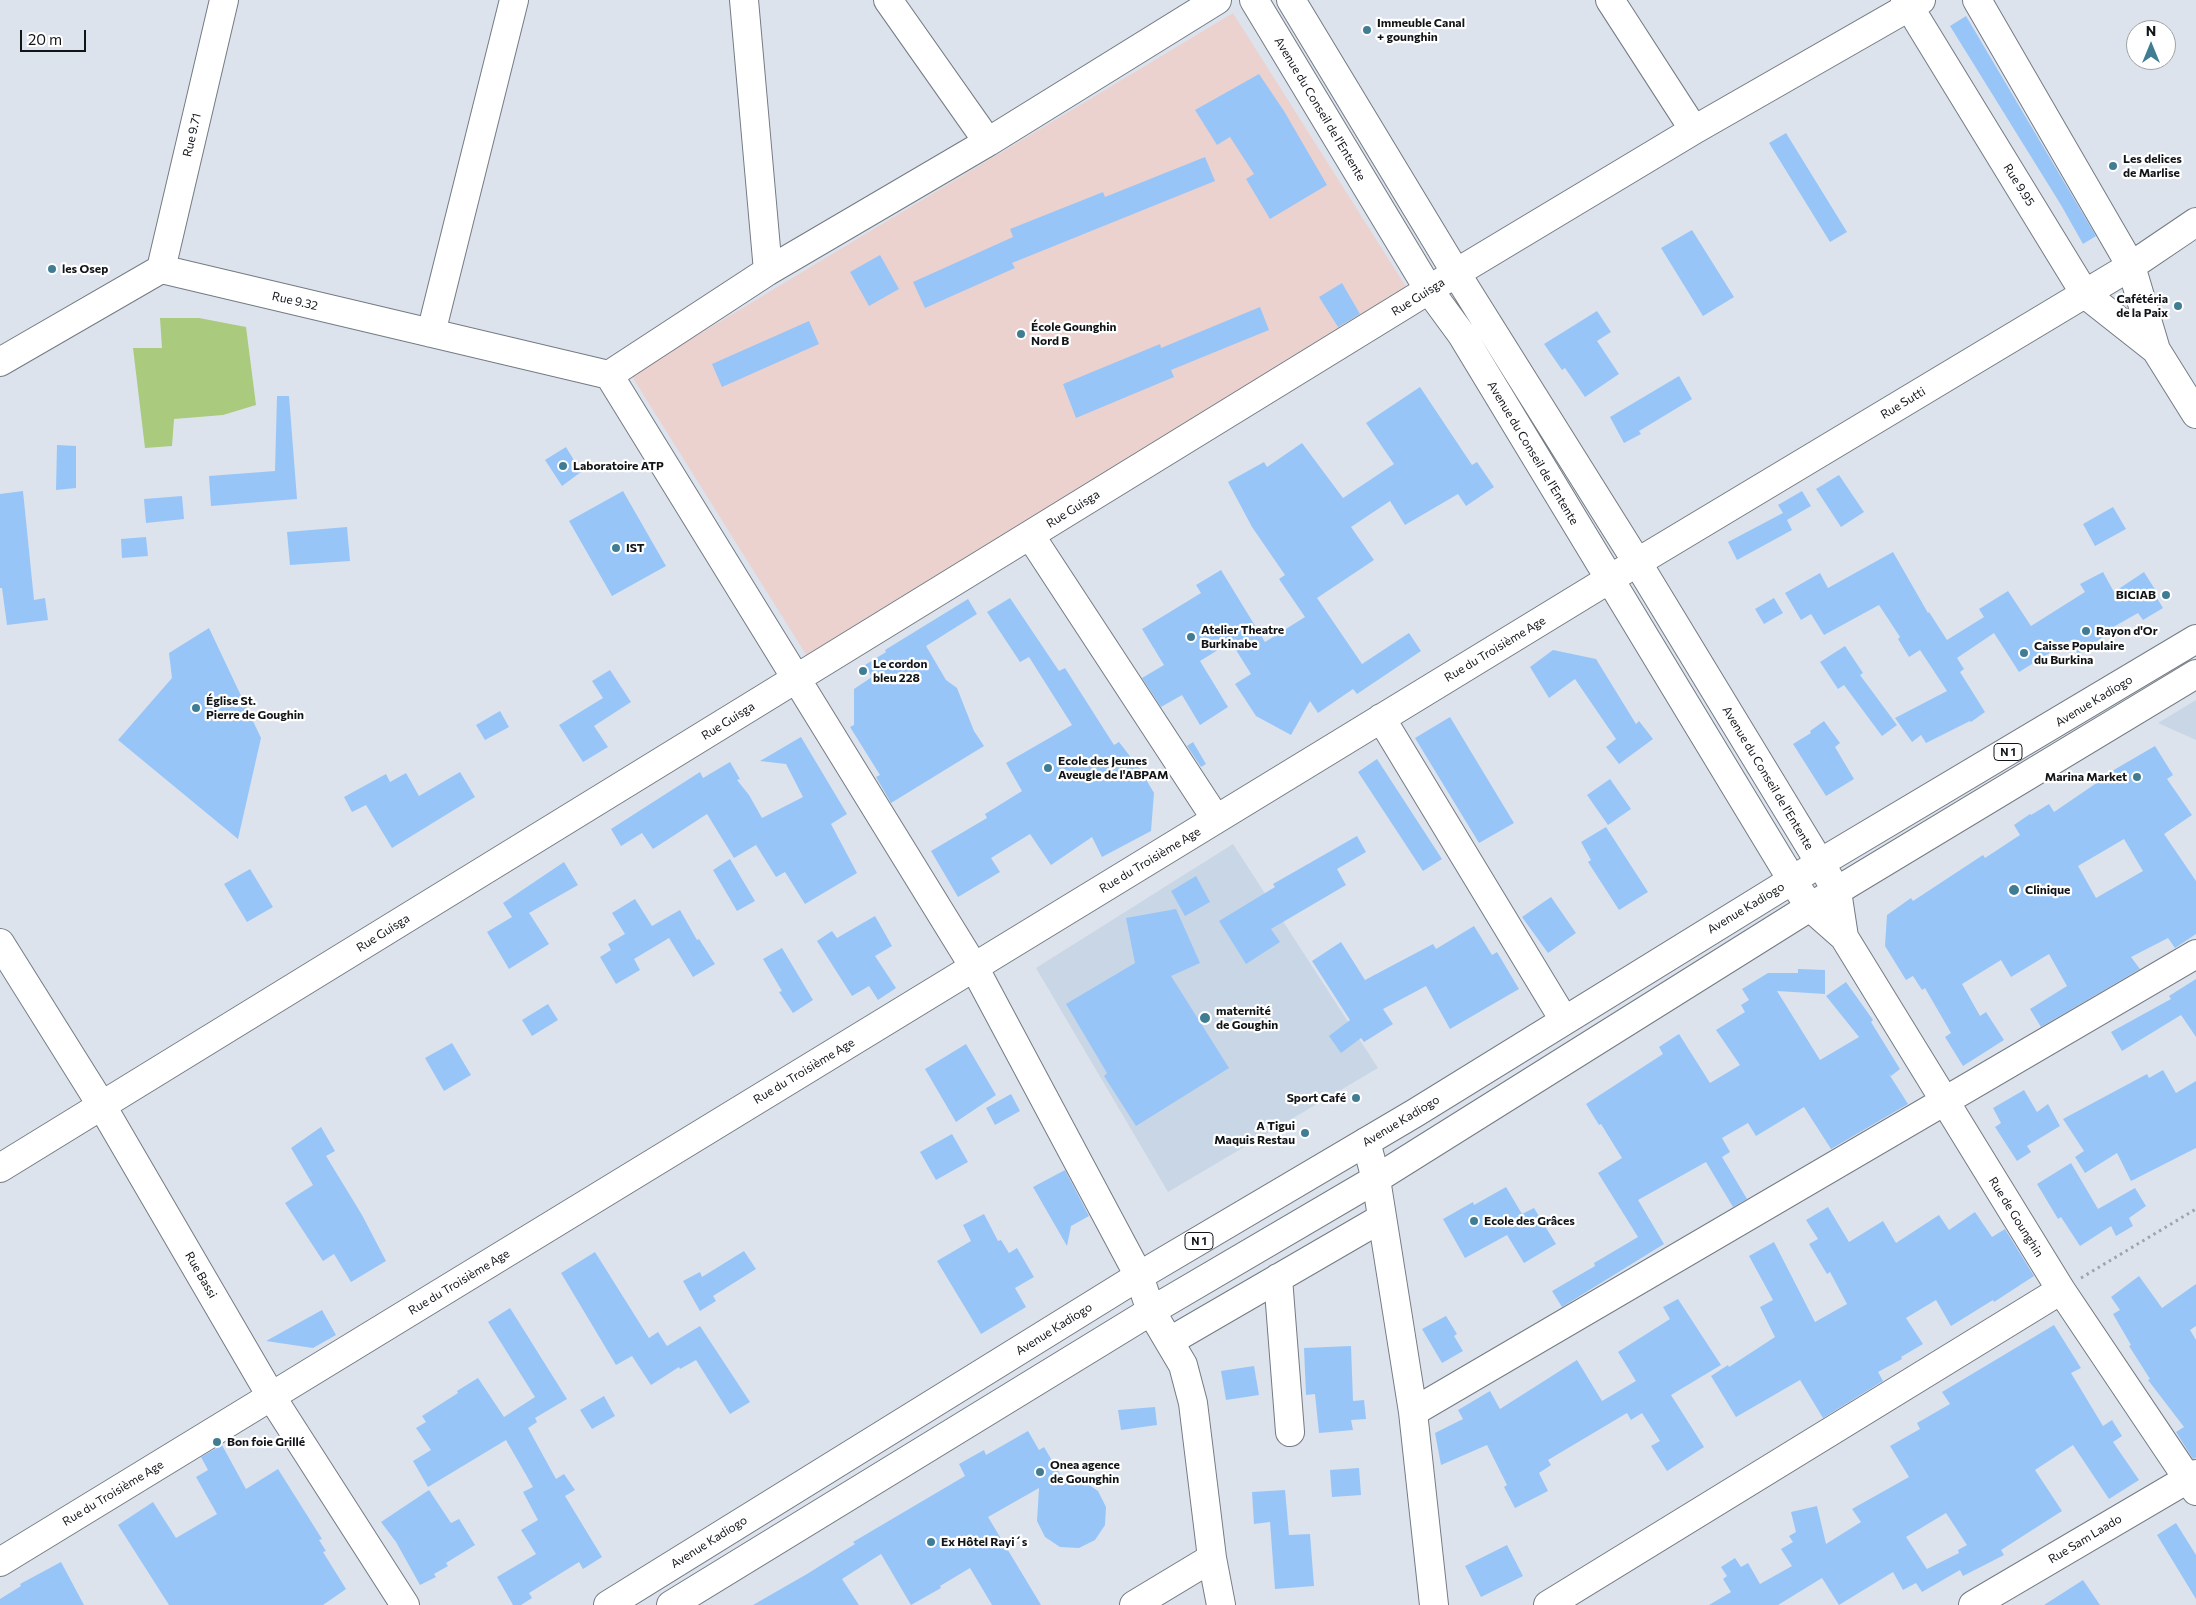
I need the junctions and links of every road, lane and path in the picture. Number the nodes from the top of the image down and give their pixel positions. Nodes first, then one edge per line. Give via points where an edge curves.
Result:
1 (224, 0) edge
2 (514, 0) edge
3 (744, 0) edge
4 (888, 0) edge
5 (1217, 0) edge
6 (1254, 0) edge
7 (1291, 0) edge
8 (1610, 0) edge
9 (1977, 0) edge
10 (1912, 2) edge
11 (1694, 130) junction
12 (988, 142) junction
13 (2196, 222) edge
14 (2131, 266) junction
15 (161, 269) junction
16 (768, 271) junction
17 (1456, 273) junction
18 (1428, 290) junction
19 (2085, 294) junction
20 (431, 333) junction
21 (2156, 350) junction
22 (0, 362) edge
23 (609, 375) junction
24 (2196, 414) edge
25 (1030, 536) junction
26 (1638, 562) junction
27 (1608, 580) junction
28 (2196, 639) edge
29 (2196, 674) edge
30 (796, 679) junction
31 (1381, 718) junction
32 (1216, 819) junction
33 (1820, 863) junction
34 (1792, 880) junction
35 (1837, 891) junction
36 (1810, 907) junction
37 (1844, 936) junction
38 (0, 943) edge
39 (2196, 954) edge
40 (974, 967) junction
41 (1564, 1020) junction
42 (1945, 1101) junction
43 (102, 1106) junction
44 (1366, 1142) junction
45 (0, 1168) edge
46 (1376, 1179) junction
47 (2196, 1209) edge
48 (1382, 1218) junction
49 (1139, 1276) junction
50 (1278, 1278) junction
51 (2061, 1290) junction
52 (1151, 1311) junction
53 (1170, 1341) junction
54 (272, 1396) junction
55 (1413, 1412) junction
56 (1290, 1432) dead end
57 (2193, 1481) edge
58 (1212, 1558) junction
59 (0, 1562) edge
60 (405, 1605) edge
61 (608, 1605) edge
62 (672, 1605) edge
63 (1134, 1605) edge
64 (1221, 1605) edge
65 (1434, 1605) edge
66 (1548, 1605) edge
67 (1973, 1605) edge

1 - 15 main road, Rue 9.71
2 - 20 main road
3 - 16 main road
4 - 12 main road
5 - 12 main road
6 - 18 main road, Avenue du Conseil de l'Entente
7 - 17 main road, Avenue du Conseil de l'Entente
8 - 11 main road
9 - 14 main road, Rue 9.95
10 - 11 main road, Rue Guisga
10 - 19 main road, Rue 9.95
11 - 17 main road, Rue Guisga
12 - 16 main road
13 - 14 main road, Rue Sutti
14 - 19 main road, Rue Sutti
14 - 21 main road, Rue 9.95
15 - 20 main road, Rue 9.32
15 - 22 main road
16 - 23 main road
17 - 18 main road, Rue Guisga
17 - 26 main road, Avenue du Conseil de l'Entente
18 - 25 main road, Rue Guisga
18 - 27 main road, Avenue du Conseil de l'Entente via 1462,336
19 - 21 main road, Rue 9.95
19 - 26 main road, Rue Sutti
20 - 23 main road, Rue 9.32
21 - 24 main road, Rue 9.95
23 - 30 main road
25 - 30 main road, Rue Guisga
25 - 32 main road
26 - 27 main road, Rue Sutti
26 - 33 main road, Avenue du Conseil de l'Entente
27 - 31 main road, Rue du Troisième Age
27 - 34 main road, Avenue du Conseil de l'Entente
28 - 33 main road, Avenue Kadiogo / N 1
29 - 35 main road, N 1
30 - 40 main road
30 - 43 main road, Rue Guisga
31 - 32 main road, Rue du Troisième Age
31 - 41 main road
32 - 40 main road, Rue du Troisième Age
33 - 34 main road, Avenue Kadiogo / N 1
33 - 35 main road, Avenue du Conseil de l'Entente
34 - 36 main road, Avenue du Conseil de l'Entente
34 - 41 main road, Avenue Kadiogo / N 1
35 - 36 main road, N 1
35 - 37 main road, Rue de Gounghin
36 - 37 main road, Rue de Gounghin
36 - 46 main road, N 1
37 - 42 main road, Rue de Gounghin
38 - 43 main road, Rue Bassi
39 - 42 main road
40 - 49 main road
40 - 54 main road, Rue du Troisième Age
41 - 44 main road, Avenue Kadiogo / N 1
42 - 51 main road, Rue de Gounghin
42 - 55 main road
43 - 45 main road, Rue Guisga
43 - 54 main road, Rue Bassi
44 - 46 main road
44 - 49 main road, Avenue Kadiogo / N 1
46 - 48 main road
46 - 52 main road, N 1
47 - 51 path
48 - 50 main road
48 - 55 main road
49 - 52 main road
49 - 61 main road, Avenue Kadiogo / N 1
50 - 53 main road
50 - 56 main road
51 - 57 main road, Rue de Gounghin
51 - 66 main road
52 - 53 main road
52 - 62 main road, N 1
53 - 58 main road via 1183,1365 1193,1403
54 - 59 main road, Rue du Troisième Age
54 - 60 main road, Rue Bassi
55 - 65 main road
57 - 67 main road, Rue Sam Laado
58 - 63 main road
58 - 64 main road

